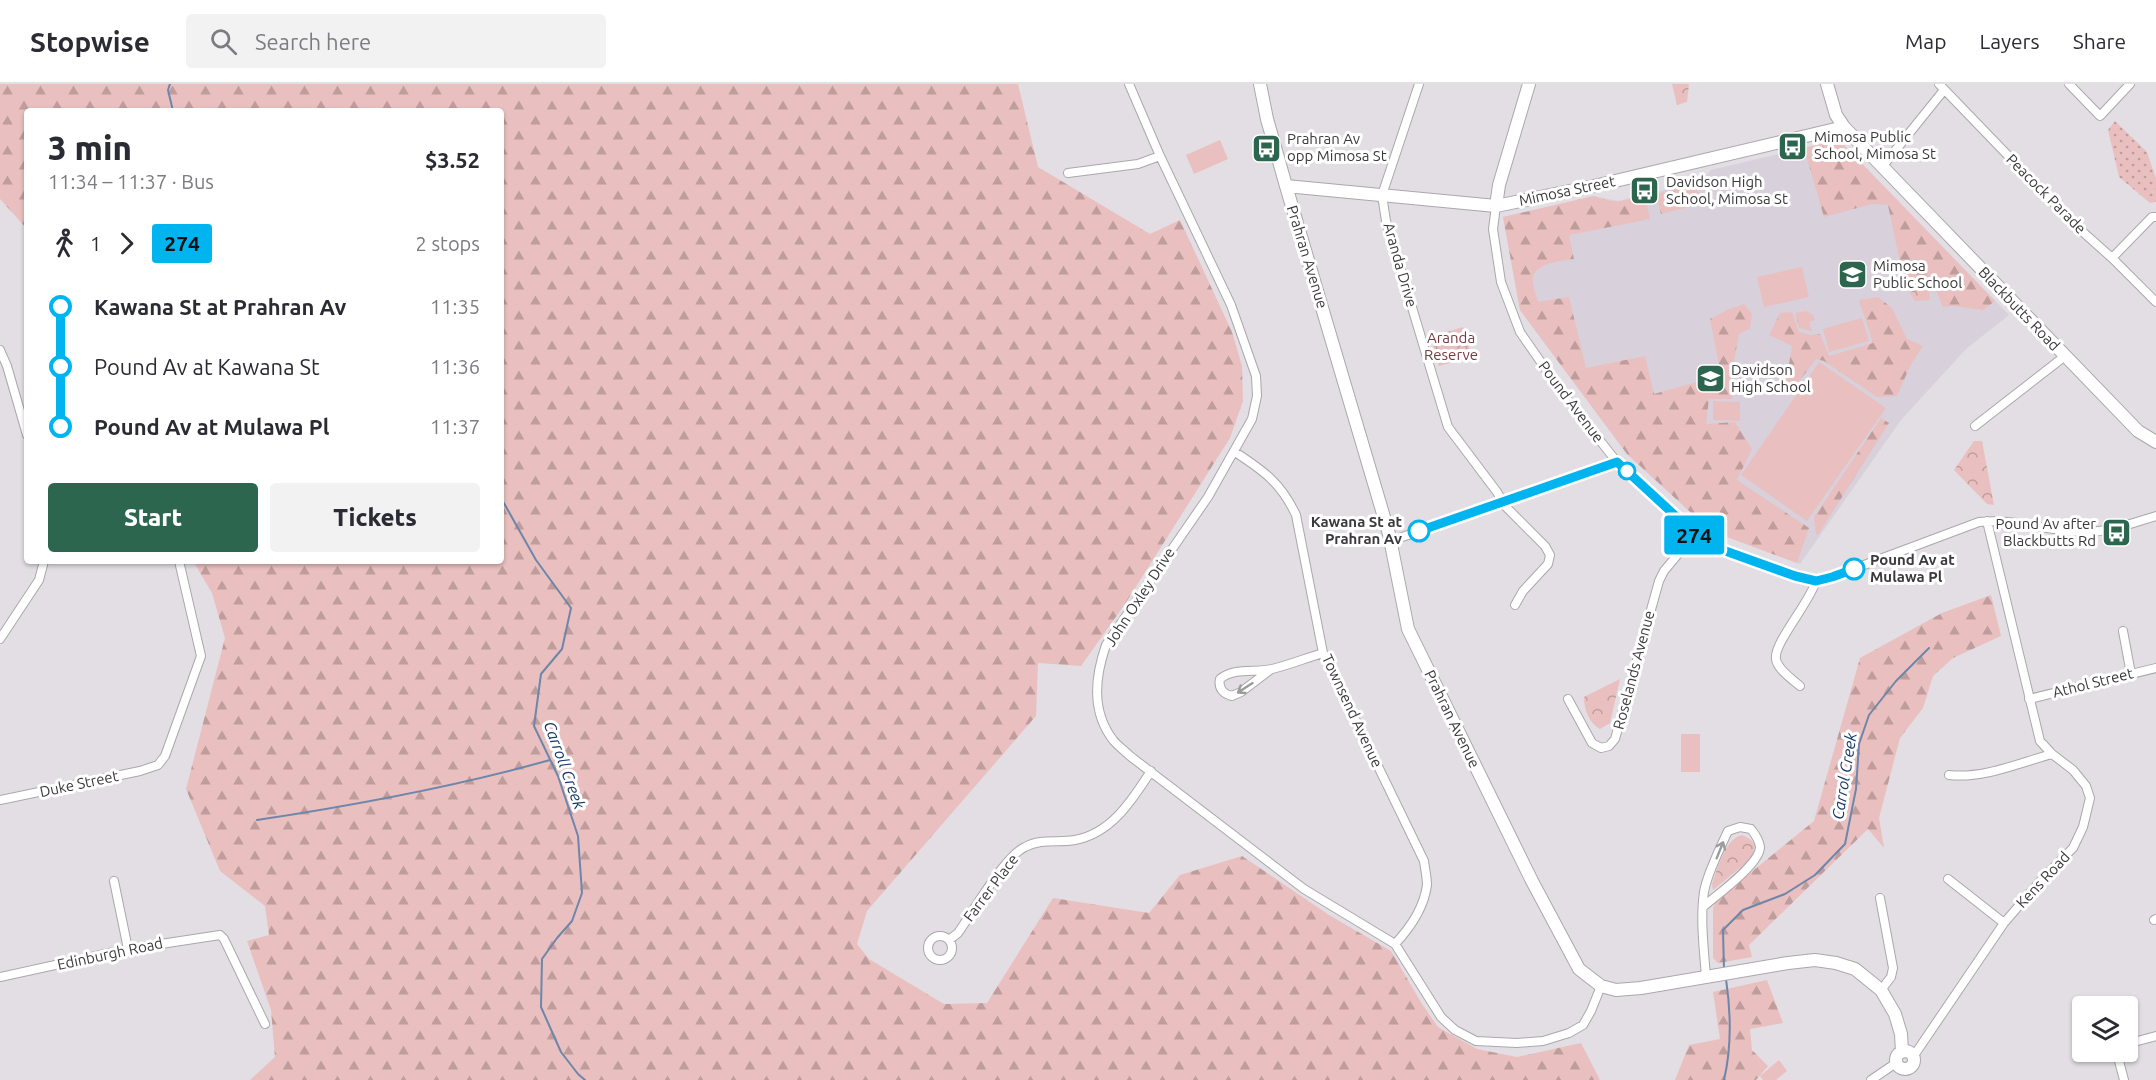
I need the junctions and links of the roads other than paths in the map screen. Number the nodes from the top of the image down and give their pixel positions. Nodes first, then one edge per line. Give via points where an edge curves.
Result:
1 (1129, 84) edge
2 (1260, 84) edge
3 (1419, 84) edge
4 (1529, 84) edge
5 (1827, 84) edge
6 (2069, 84) edge
7 (2130, 84) edge
8 (1942, 87) edge
9 (1844, 127) junction
10 (1160, 156) junction
11 (1882, 167) junction
12 (1068, 173) dead end
13 (1286, 186) junction
14 (1382, 195) junction
15 (1496, 206) junction
16 (2156, 217) edge
17 (2112, 258) junction
18 (2156, 302) edge
19 (0, 350) edge
20 (2065, 356) junction
21 (23, 411) edge
22 (1975, 426) dead end
23 (2156, 442) edge
24 (1235, 452) junction
25 (1617, 462) junction
26 (1503, 502) junction
27 (2156, 516) edge
28 (1987, 521) junction
29 (1694, 535) junction
30 (1391, 541) junction
31 (43, 564) edge
32 (180, 564) edge
33 (1816, 581) junction
34 (1515, 605) dead end
35 (2122, 630) dead end
36 (0, 639) edge
37 (1323, 653) junction
38 (2156, 668) edge
39 (1270, 670) junction
40 (2131, 674) junction
41 (1800, 686) dead end
42 (1568, 699) dead end
43 (2029, 699) junction
44 (2052, 754) junction
45 (1151, 771) junction
46 (1949, 775) dead end
47 (0, 800) edge
48 (1948, 879) dead end
49 (114, 881) dead end
50 (1881, 898) dead end
51 (1704, 906) junction
52 (2004, 923) junction
53 (949, 940) dead end
54 (1395, 944) junction
55 (128, 949) junction
56 (0, 977) edge
57 (1706, 977) junction
58 (1600, 986) junction
59 (1881, 990) junction
60 (266, 1024) dead end
61 (2156, 1036) edge
62 (2138, 1040) edge
63 (2120, 1062) edge
64 (1905, 1064) edge
65 (1871, 1080) edge
66 (2124, 1080) edge

1 - 10 street, John Oxley Drive
2 - 13 street, Prahran Avenue
3 - 14 street, Aranda Drive
4 - 15 street, Pound Avenue
5 - 9 street, Blackbutts Road via 1836,115
6 - 7 street via 2100,116
8 - 11 street
8 - 17 street, Peacock Parade
9 - 11 street, Blackbutts Road
9 - 15 street, Mimosa Street
10 - 12 street via 1138,164
10 - 24 street, John Oxley Drive via 1227,296 1256,376 1252,419
11 - 20 street, Blackbutts Road
13 - 14 street, Mimosa Street
13 - 30 street, Prahran Avenue
14 - 15 street, Mimosa Street
14 - 26 street, Aranda Drive via 1386,221 1448,427
15 - 25 street, Pound Avenue via 1493,229 1501,282 1520,332
16 - 17 street
17 - 18 street, Peacock Parade
19 - 21 street
20 - 22 street
20 - 23 street, Blackbutts Road via 2138,431
24 - 37 street, Townsend Avenue via 1265,472 1287,495 1296,515
24 - 45 street, John Oxley Drive via 1106,645 1099,666 1097,701 1103,722 1113,740
25 - 26 street
25 - 29 street, Pound Avenue
26 - 30 street
26 - 34 street, Aranda Drive via 1550,555 1548,564
27 - 28 street via 2082,532
28 - 33 street via 1975,522
28 - 43 street, Kens Road
29 - 33 street, Pound Avenue via 1717,549
29 - 42 street, Roselands Avenue via 1659,581 1610,746 1601,748 1592,743
30 - 58 street, Prahran Avenue via 1408,629 1416,648 1567,947 1579,969
31 - 36 street via 39,580
32 - 47 street, Duke Street via 201,656 165,756 158,765 140,771
33 - 41 street via 1777,648 1779,666
35 - 40 street
37 - 39 street
37 - 54 street, Townsend Avenue via 1424,861 1427,885 1418,912
38 - 40 street, Athol Street
39 -> 39 street via 1232,696 1222,691 1219,683 1233,672
40 - 43 street, Athol Street
43 - 44 street, Kens Road via 2040,741
44 - 46 street via 1965,777
44 - 52 street, Kens Road via 2086,786 2090,798 2088,813 2073,848
45 - 53 street, Farrer Place via 1126,808 1103,829 1076,840 1026,846 1012,856
45 - 54 street, John Oxley Drive via 1304,890
48 - 52 street
49 - 55 street
50 - 59 street via 1893,968
51 -> 51 street via 1704,891 1728,831 1751,829 1760,848 1754,861
51 - 57 street
52 - 64 street, Kens Road
54 - 58 street, John Oxley Drive via 1440,1017 1476,1041 1543,1041 1569,1033 1583,1025
55 - 56 street, Edinburgh Road
55 - 60 street, Edinburgh Road via 220,935
57 - 58 street via 1641,988 1616,990
57 - 59 street via 1815,960 1855,969
59 - 64 street via 1895,1014
61 - 62 street
63 - 66 street
64 - 65 street, Kens Road

